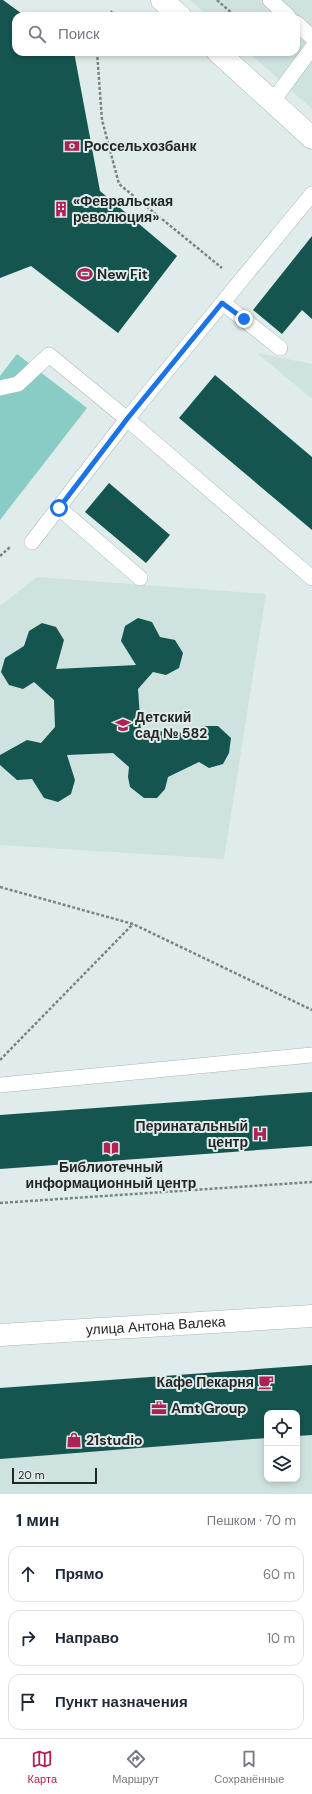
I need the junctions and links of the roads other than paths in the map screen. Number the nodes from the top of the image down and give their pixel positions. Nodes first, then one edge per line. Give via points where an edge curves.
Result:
1 (162, 0) edge
2 (270, 0) edge
3 (176, 12) edge
4 (284, 12) edge
5 (300, 26) edge
6 (312, 37) edge
7 (312, 48) edge
8 (222, 56) edge
9 (272, 102) junction
10 (312, 138) edge
11 (312, 194) edge
12 (222, 303) junction
13 (280, 348) dead end
14 (0, 388) edge
15 (127, 419) junction
16 (59, 508) junction
17 (32, 542) dead end
18 (140, 578) dead end
19 (312, 578) edge
20 (312, 1055) edge
21 (0, 1085) edge
22 (312, 1316) edge
23 (0, 1335) edge

1 - 3 street
2 - 4 lane
5 - 6 lane
7 - 9 lane
8 - 9 street
9 - 10 street
11 - 12 lane
12 - 13 lane
12 - 15 lane
14 - 15 lane via 18,384 49,356
15 - 16 lane
15 - 19 lane
16 - 17 lane
16 - 18 lane
20 - 21 lane
22 - 23 street, улица Антона Валека

